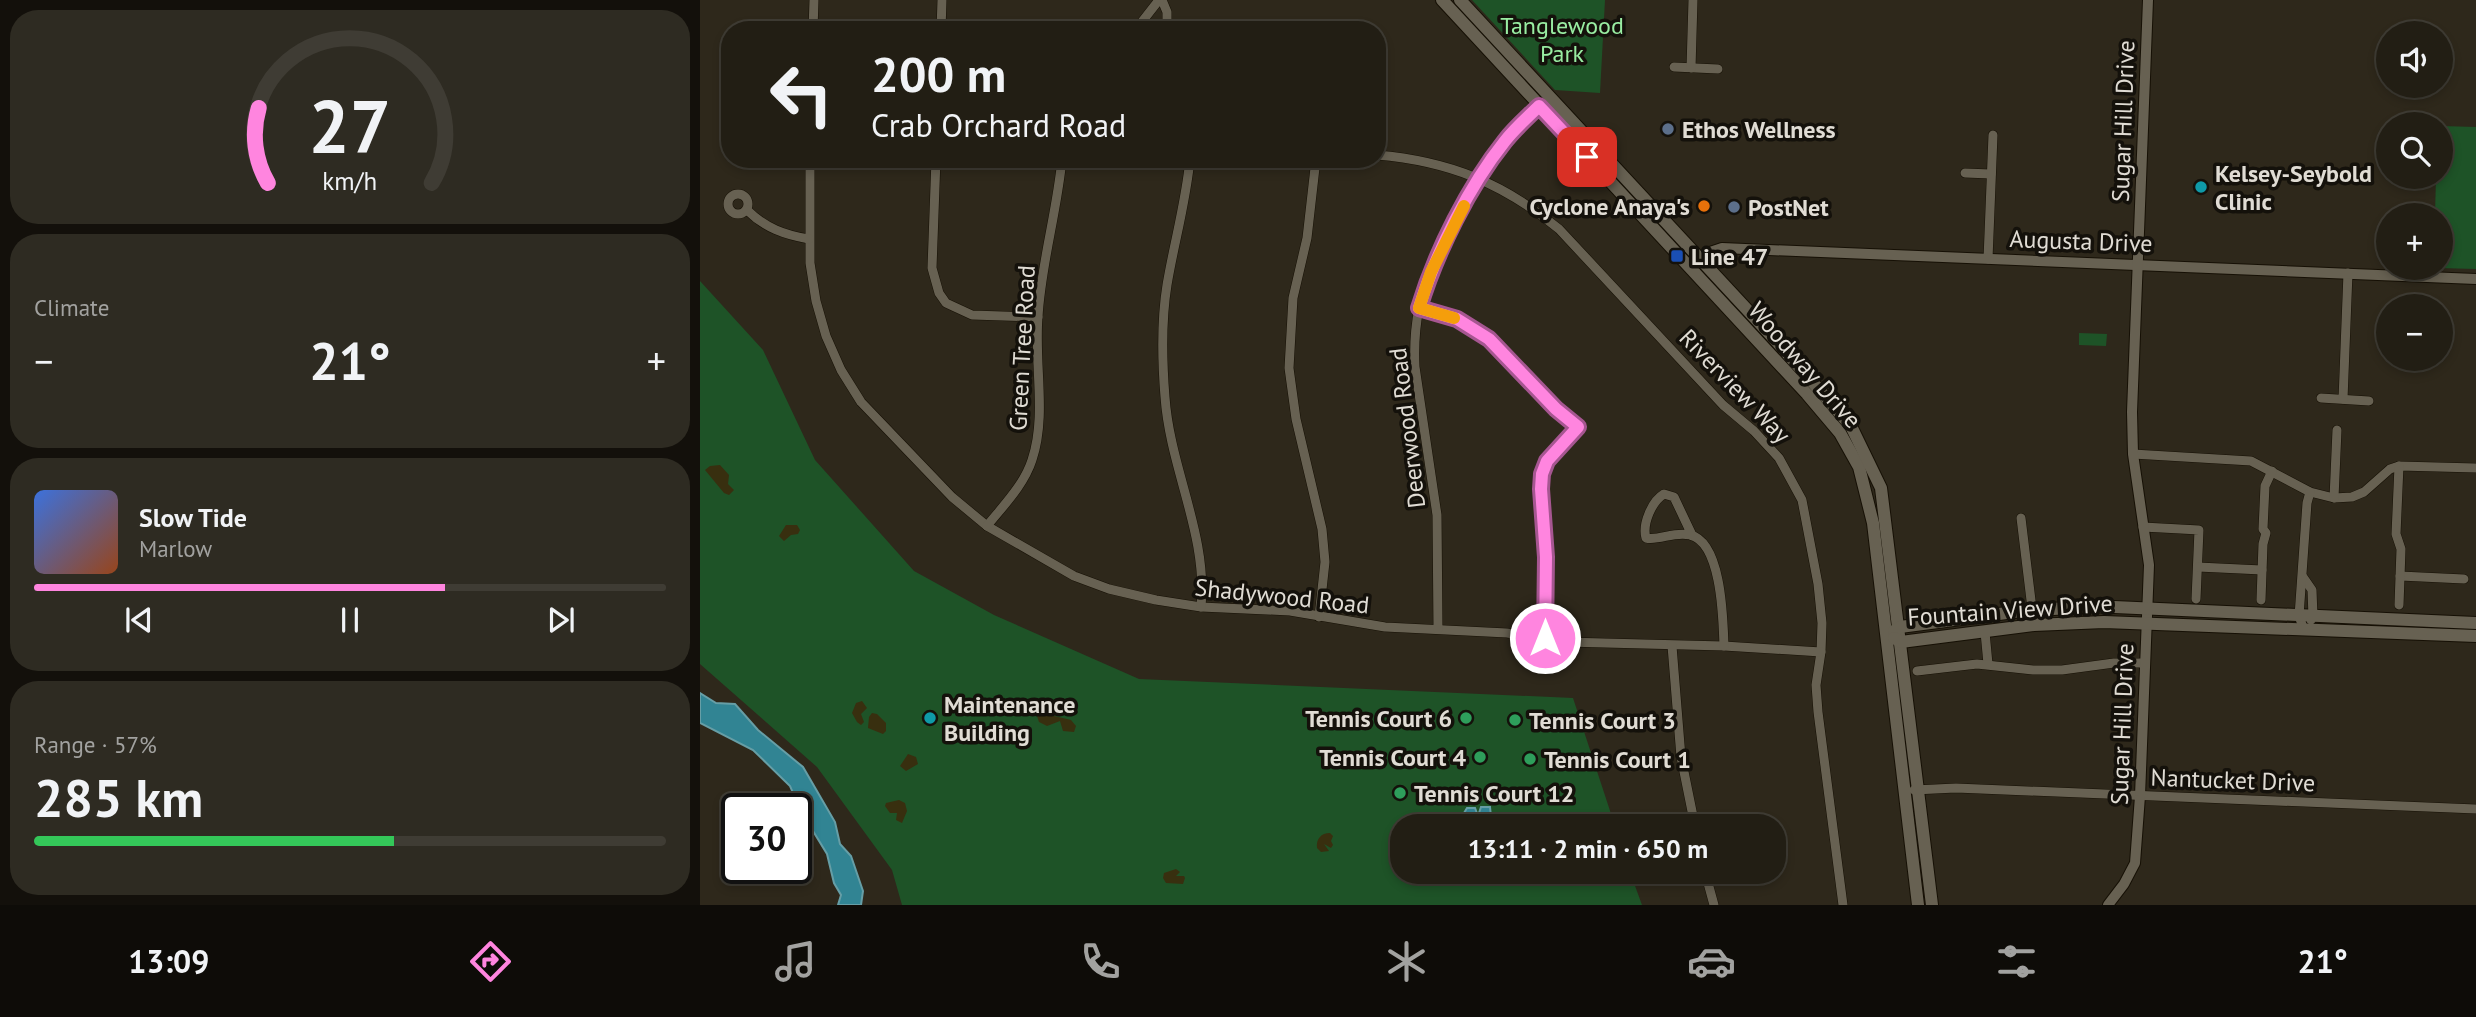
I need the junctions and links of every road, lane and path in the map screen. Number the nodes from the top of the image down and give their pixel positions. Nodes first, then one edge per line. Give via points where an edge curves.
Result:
1 (814, 0) edge
2 (942, 0) edge
3 (1161, 0) edge
4 (1442, 0) edge
5 (1460, 0) edge
6 (1693, 0) edge
7 (2148, 0) edge
8 (1472, 13) junction
9 (813, 21) edge
10 (941, 21) edge
11 (1143, 21) edge
12 (1167, 21) edge
13 (1462, 23) junction
14 (1494, 37) junction
15 (1484, 47) junction
16 (1674, 67) dead end
17 (1691, 68) junction
18 (1718, 69) dead end
19 (1552, 99) junction
20 (1539, 106) junction
21 (1993, 135) dead end
22 (1386, 156) edge
23 (810, 168) edge
24 (936, 168) edge
25 (1061, 168) edge
26 (1189, 168) edge
27 (1315, 168) edge
28 (1965, 173) dead end
29 (1991, 174) junction
30 (1480, 178) junction
31 (1624, 187) junction
32 (747, 209) dead end
33 (809, 239) junction
34 (1988, 259) junction
35 (1696, 263) junction
36 (2138, 264) junction
37 (2348, 273) junction
38 (2476, 279) edge
39 (1419, 308) junction
40 (1038, 317) junction
41 (2320, 398) dead end
42 (2343, 399) junction
43 (2369, 401) dead end
44 (2337, 430) dead end
45 (2133, 454) junction
46 (2399, 466) junction
47 (2476, 468) edge
48 (2272, 471) junction
49 (2310, 492) junction
50 (2334, 498) junction
51 (2021, 518) dead end
52 (1880, 522) junction
53 (987, 526) junction
54 (2143, 527) junction
55 (1692, 535) junction
56 (2197, 567) junction
57 (2262, 570) junction
58 (2400, 576) junction
59 (2303, 577) junction
60 (2464, 579) dead end
61 (2196, 599) dead end
62 (2261, 600) dead end
63 (2399, 606) dead end
64 (1201, 607) junction
65 (2147, 608) junction
66 (2033, 610) junction
67 (2299, 616) junction
68 (1319, 617) junction
69 (2313, 617) junction
70 (2476, 623) edge
71 (2147, 624) junction
72 (2034, 625) junction
73 (1900, 628) junction
74 (1438, 629) junction
75 (2304, 630) junction
76 (1985, 632) junction
77 (1888, 635) junction
78 (2476, 636) edge
79 (1545, 638) junction
80 (1901, 642) junction
81 (1672, 646) junction
82 (1724, 646) junction
83 (1821, 652) junction
84 (2145, 663) junction
85 (1988, 664) junction
86 (1917, 671) dead end
87 (1912, 790) junction
88 (2140, 796) junction
89 (2476, 809) edge
90 (1693, 814) edge
91 (1708, 884) edge
92 (1714, 905) edge
93 (1843, 905) edge
94 (1918, 905) edge
95 (1932, 905) edge
96 (2108, 905) edge

1 - 9 street
2 - 10 street
3 - 11 street
3 - 12 street
4 - 13 main road, Woodway Drive
5 - 8 main road, Woodway Drive
6 - 17 street
7 - 36 street, Sugar Hill Drive
8 - 13 main road
8 - 14 main road, Woodway Drive
13 - 15 main road, Woodway Drive
14 - 15 main road
14 - 19 main road, Woodway Drive
15 - 20 main road, Woodway Drive
16 - 17 street
17 - 18 street
19 - 20 street, Deerwood Road
19 - 31 main road, Woodway Drive
20 - 30 street, Deerwood Road via 1506,140
20 - 31 main road, Woodway Drive
21 - 29 street
22 - 30 street, Riverview Way via 1423,160
23 - 33 street, Shadywood Road
24 - 40 street via 932,268 939,293 946,303 972,315
25 - 40 street, Green Tree Road
26 - 64 street via 1167,287 1162,347 1170,440 1200,554
27 - 68 street via 1307,239 1293,298 1289,368 1322,529 1325,562
28 - 29 street
29 - 34 street
30 - 39 street, Deerwood Road via 1431,272
30 - 83 street, Riverview Way via 1535,209 1559,229 1723,405 1779,458 1802,500 1810,534 1822,623
31 - 35 main road, Woodway Drive
32 - 33 street via 769,227
33 - 53 street, Shadywood Road via 816,301 841,370 861,402 952,497
34 - 35 street, Augusta Drive via 1722,248
34 - 36 street, Augusta Drive
35 - 52 main road, Woodway Drive via 1773,347 1840,433
36 - 37 street, Augusta Drive
36 - 45 street, Sugar Hill Drive
37 - 38 street, Augusta Drive
37 - 42 street
39 - 74 street, Deerwood Road via 1415,367 1437,514
39 - 79 street via 1457,319 1489,339 1578,427 1547,461 1542,474
40 - 53 street, Green Tree Road via 1038,440 1031,464
41 - 42 street
42 - 43 street
44 - 50 street
45 - 48 street via 2235,458
45 - 54 street, Sugar Hill Drive
46 - 47 street
46 - 50 street via 2364,492
46 - 58 street via 2396,534 2401,549
48 - 49 street
48 - 57 street via 2265,486
49 - 50 street
49 - 59 street
51 - 66 street
52 - 73 main road, Woodway Drive
52 - 77 main road, Woodway Drive
53 - 64 street, Shadywood Road via 1074,576 1109,589
54 - 56 street via 2199,530
54 - 65 street, Sugar Hill Drive via 2149,565
55 - 55 street via 1674,496 1664,494 1656,499 1646,538
55 - 82 street via 1711,556 1722,606
56 - 57 street
56 - 61 street
57 - 62 street
58 - 60 street
58 - 63 street
59 - 67 street
59 - 69 street via 2312,590
64 - 68 street, Shadywood Road via 1290,611
65 - 66 main road, Fountain View Drive
65 - 67 main road, Fountain View Drive
65 - 71 street, Sugar Hill Drive
66 - 72 street
66 - 73 main road, Fountain View Drive
67 - 69 main road, Fountain View Drive
67 - 75 street
68 - 74 street, Shadywood Road
69 - 70 main road, Fountain View Drive
69 - 75 street
71 - 72 main road, Fountain View Drive
71 - 75 main road, Fountain View Drive
71 - 84 street, Sugar Hill Drive
72 - 76 main road, Fountain View Drive
73 - 77 main road, Fountain View Drive
73 - 80 main road, Woodway Drive
74 - 79 street, Shadywood Road
75 - 78 main road, Fountain View Drive
76 - 80 main road, Fountain View Drive
76 - 85 street
77 - 80 main road, Fountain View Drive
77 - 87 main road, Woodway Drive
79 - 81 street, Shadywood Road
80 - 87 main road, Woodway Drive
81 - 82 street, Shadywood Road
81 - 90 street via 1681,757
82 - 83 street, Shadywood Road
83 - 93 street, Riverview Way via 1818,712
84 - 85 street via 2043,670
84 - 88 street, Sugar Hill Drive
85 - 86 street
87 - 88 street, Nantucket Drive
87 - 94 main road, Woodway Drive
87 - 95 main road, Woodway Drive
88 - 89 street, Nantucket Drive
88 - 96 street, Sugar Hill Drive via 2134,863
91 - 92 street

